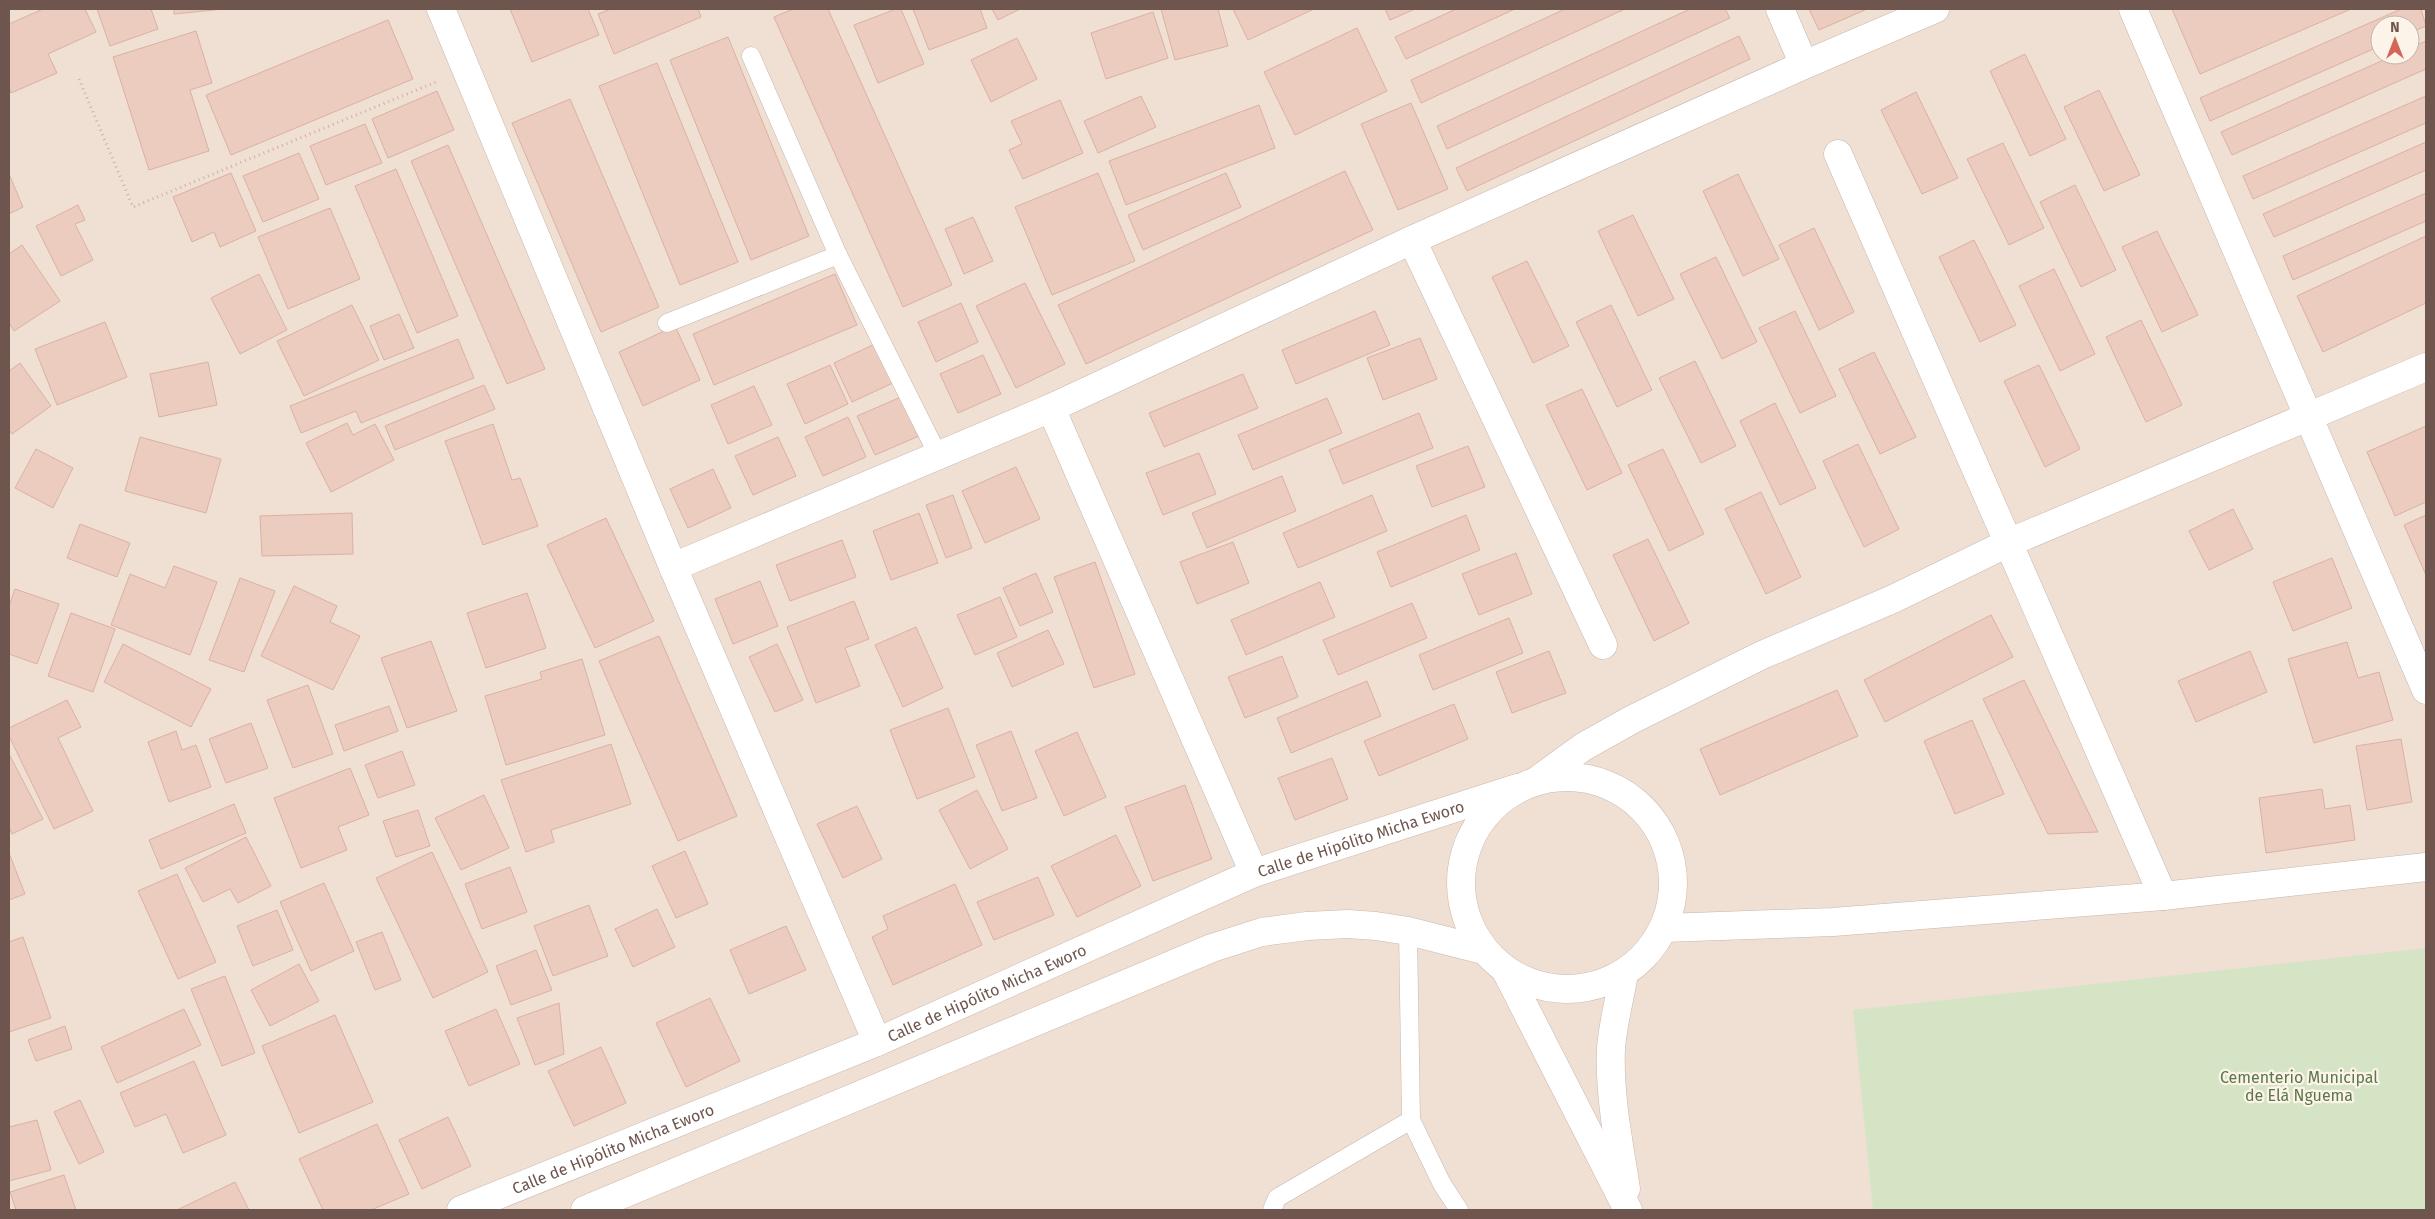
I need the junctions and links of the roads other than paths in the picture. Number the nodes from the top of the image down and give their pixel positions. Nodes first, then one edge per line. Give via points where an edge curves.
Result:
1 (441, 9) edge
2 (1780, 9) edge
3 (1935, 9) edge
4 (2133, 9) edge
5 (751, 56) dead end
6 (1804, 65) junction
7 (1838, 154) dead end
8 (1412, 240) junction
9 (838, 255) junction
10 (667, 323) dead end
11 (2426, 367) edge
12 (1051, 408) junction
13 (2309, 418) junction
14 (938, 455) junction
15 (2008, 543) junction
16 (673, 567) junction
17 (1603, 645) dead end
18 (2426, 690) edge
19 (1526, 785) junction
20 (2426, 867) edge
21 (1254, 873) junction
22 (2163, 896) junction
23 (1664, 928) junction
24 (1408, 931) junction
25 (1483, 950) junction
26 (1506, 971) junction
27 (1624, 973) junction
28 (877, 1042) junction
29 (1411, 1120) junction
30 (461, 1210) edge
31 (585, 1210) edge
32 (1272, 1210) edge
33 (1459, 1210) edge
34 (1629, 1210) edge

1 - 16 street
2 - 6 street
3 - 6 street
4 - 13 street
5 - 9 lane
6 - 8 street
7 - 15 street
8 - 12 street
8 - 17 street
9 - 10 lane
9 - 14 lane
11 - 13 street
12 - 14 street
12 - 21 street
13 - 15 street
13 - 18 street
14 - 16 street
15 - 19 street via 1893,599 1681,693 1584,747
15 - 22 street
16 - 28 street
19 - 21 street, Calle de Hipólito Micha Eworo
19 - 23 street via 1569,777 1604,784 1622,792 1651,818 1669,851 1673,870 1672,898
19 - 25 street via 1488,811 1477,826 1462,860 1459,879 1465,916
20 - 22 street
21 - 28 street, Calle de Hipólito Micha Eworo
22 - 23 street via 1833,922
23 - 27 street via 1650,951
24 - 25 street
24 - 29 lane
24 - 31 street via 1376,926 1307,926 1262,932 1212,948
25 - 26 street
26 - 27 street via 1544,988 1565,990 1586,988
26 - 34 street
27 - 34 street via 1611,1046 1611,1071
28 - 30 street, Calle de Hipólito Micha Eworo
29 - 32 lane via 1277,1198
29 - 33 lane via 1442,1184

